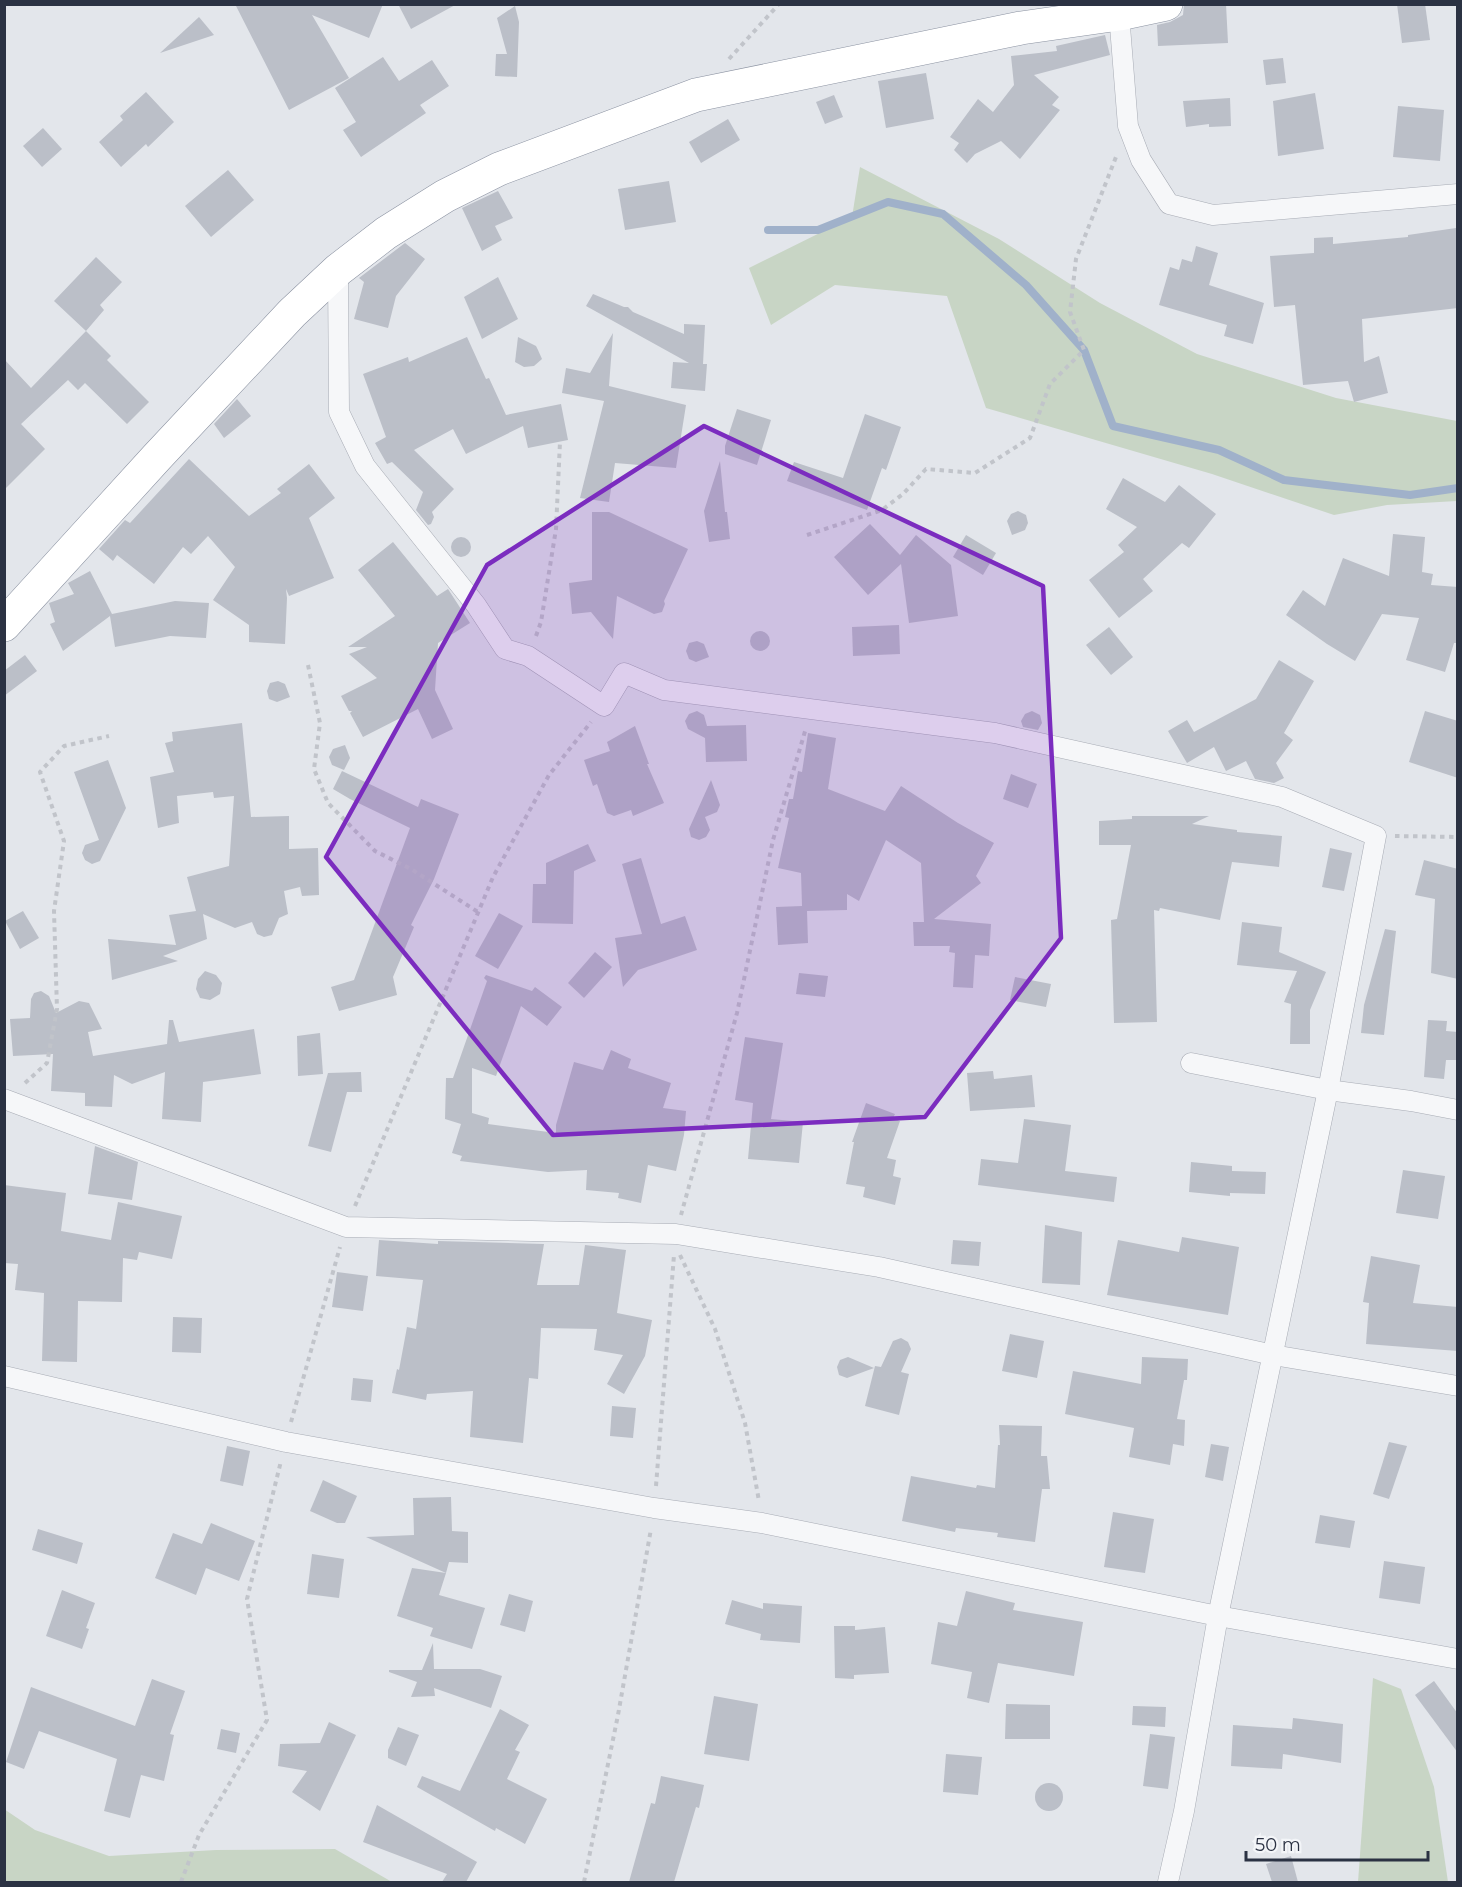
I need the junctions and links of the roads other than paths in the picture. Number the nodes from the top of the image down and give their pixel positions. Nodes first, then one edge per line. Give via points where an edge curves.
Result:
1 (1166, 4) edge
2 (1119, 14) junction
3 (1458, 194) edge
4 (338, 270) junction
5 (4, 625) edge
6 (1191, 1063) dead end
7 (1328, 1090) junction
8 (6, 1100) edge
9 (1458, 1110) edge
10 (1273, 1355) junction
11 (4, 1376) edge
12 (1458, 1386) edge
13 (1218, 1616) junction
14 (1458, 1659) edge
15 (1168, 1882) edge

1 - 2 highway
2 - 3 street via 1128,126 1141,160 1169,204 1213,215
2 - 4 highway via 1021,28 696,95 500,169 445,196 386,233
4 - 5 highway via 284,321
4 - 7 street via 339,412 364,466 476,605 505,649 528,656 604,706 624,673 664,690 995,733 1282,797 1377,836
6 - 7 street
7 - 9 street
7 - 10 street
8 - 10 street via 346,1227 676,1239 879,1267
10 - 12 street
10 - 13 street
11 - 13 street via 286,1442 654,1508 762,1523
13 - 14 street
13 - 15 street

